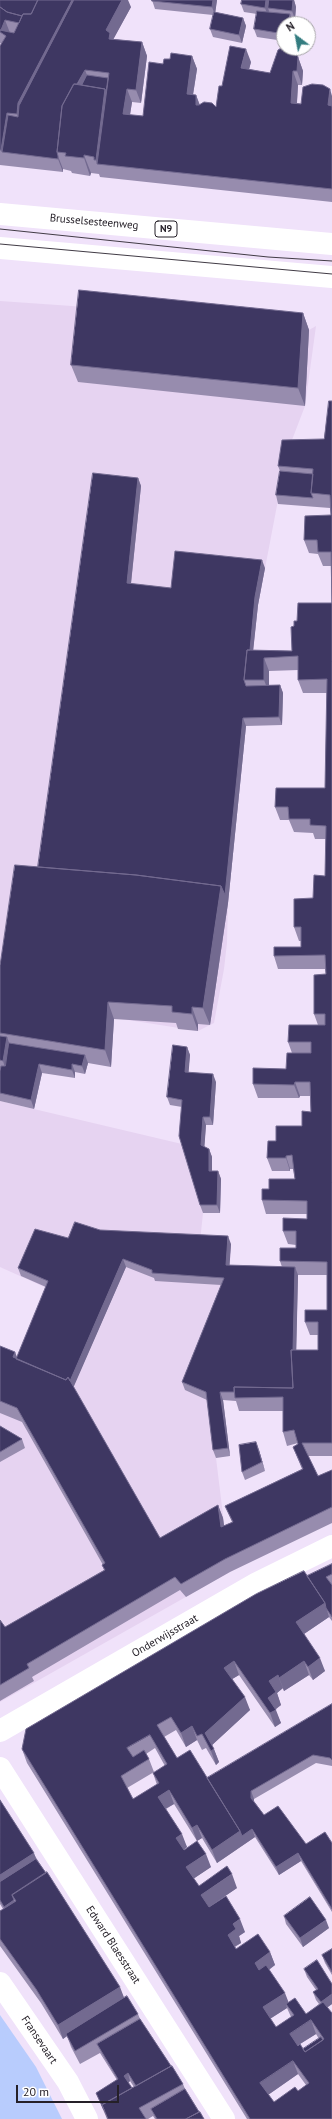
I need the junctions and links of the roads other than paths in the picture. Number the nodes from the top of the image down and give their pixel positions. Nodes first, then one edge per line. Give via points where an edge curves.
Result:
1 (0, 214) edge
2 (332, 244) edge
3 (0, 248) edge
4 (332, 277) edge
5 (332, 1546) edge
6 (0, 1731) edge
7 (1, 1770) edge
8 (0, 1983) edge
9 (87, 2119) edge
10 (224, 2119) edge

1 - 2 street, Brusselsesteenweg / N9
3 - 4 street
5 - 6 street, Onderwijsstraat via 257,1583
7 - 10 street, Edward Blaesstraat
8 - 9 street, Fransevaart via 68,2082

